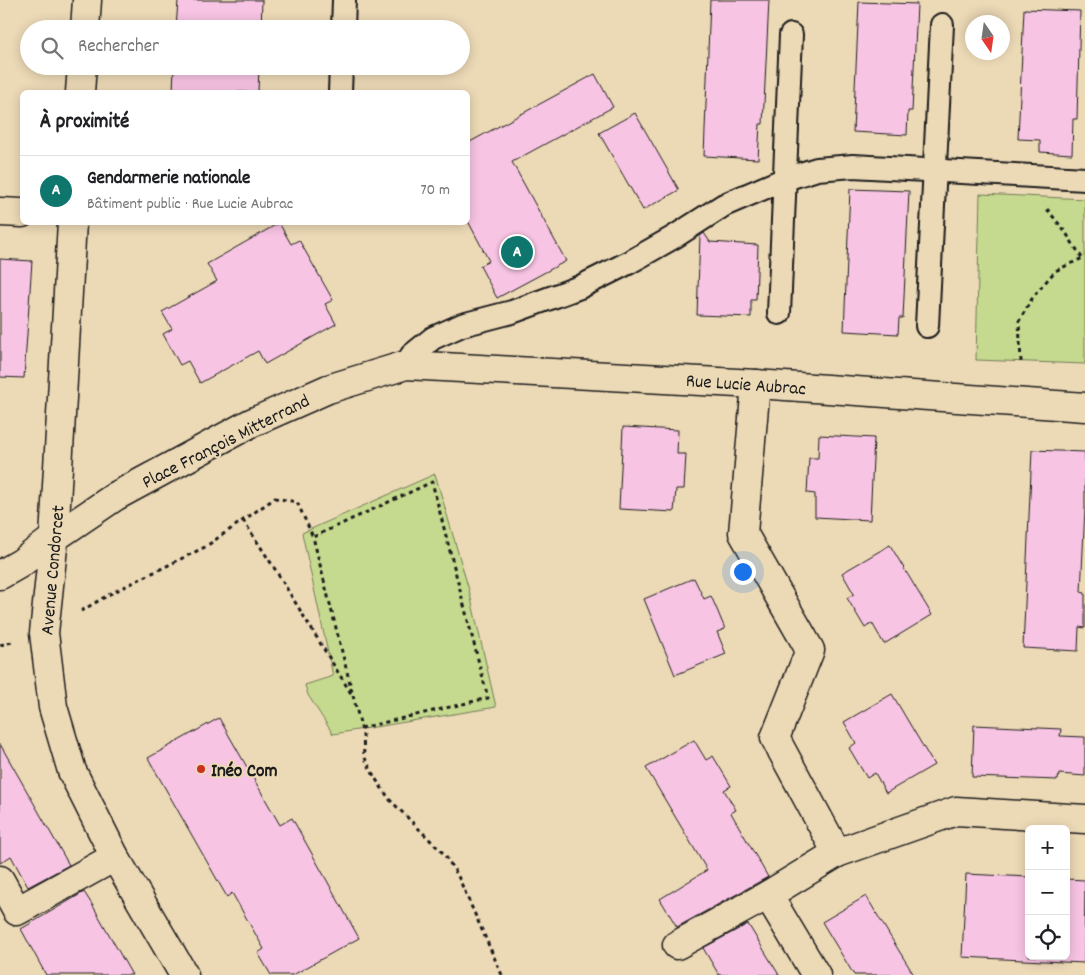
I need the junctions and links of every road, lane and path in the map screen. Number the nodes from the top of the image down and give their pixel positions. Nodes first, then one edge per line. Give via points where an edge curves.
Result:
1 (87, 0) edge
2 (344, 0) edge
3 (86, 20) edge
4 (343, 20) edge
5 (942, 25) dead end
6 (791, 34) dead end
7 (81, 75) edge
8 (341, 75) edge
9 (80, 90) edge
10 (340, 90) edge
11 (936, 171) junction
12 (785, 179) junction
13 (1085, 179) edge
14 (1043, 204) dead end
15 (0, 212) edge
16 (20, 213) edge
17 (72, 225) edge
18 (1083, 258) edge
19 (779, 313) dead end
20 (927, 326) dead end
21 (1021, 362) dead end
22 (406, 365) junction
23 (756, 384) junction
24 (1085, 407) edge
25 (243, 520) junction
26 (54, 538) junction
27 (313, 538) junction
28 (0, 575) edge
29 (44, 633) junction
30 (0, 646) edge
31 (354, 698) junction
32 (361, 728) junction
33 (1085, 819) edge
34 (837, 853) junction
35 (116, 856) junction
36 (0, 880) edge
37 (768, 895) junction
38 (677, 945) dead end
39 (184, 975) edge
40 (502, 975) edge
41 (816, 975) edge

1 - 3 street
2 - 4 lane
5 - 11 lane
6 - 12 lane
7 - 9 street
8 - 10 lane
11 - 12 lane via 852,166 817,169
11 - 13 lane
11 - 20 lane
12 - 19 lane
12 - 22 lane via 724,205 644,254 580,287 432,338 412,355
14 - 18 path
15 - 16 street
17 - 26 street, Avenue Condorcet
18 - 21 path via 1055,271 1033,297 1019,321
22 - 23 street, Rue Lucie Aubrac
22 - 26 street, Place François Mitterrand via 328,389 251,423 116,496
23 - 24 street, Rue Lucie Aubrac
23 - 34 street via 743,533 810,650 776,738
25 - 27 path via 275,498 297,502
25 - 29 path via 205,547 110,594
25 - 31 path
26 - 28 street, Place François Mitterrand
26 - 29 street, Avenue Condorcet
27 - 31 path
27 - 32 path via 432,482 488,698
29 - 30 path
29 - 35 street, Avenue Condorcet via 53,707 72,771
31 - 32 path
32 - 40 path via 364,756 375,778 390,800 444,854 457,874
33 - 34 street via 956,811
34 - 37 street
35 - 36 street via 17,911
35 - 39 street, Avenue Condorcet
37 - 38 street
37 - 41 street

